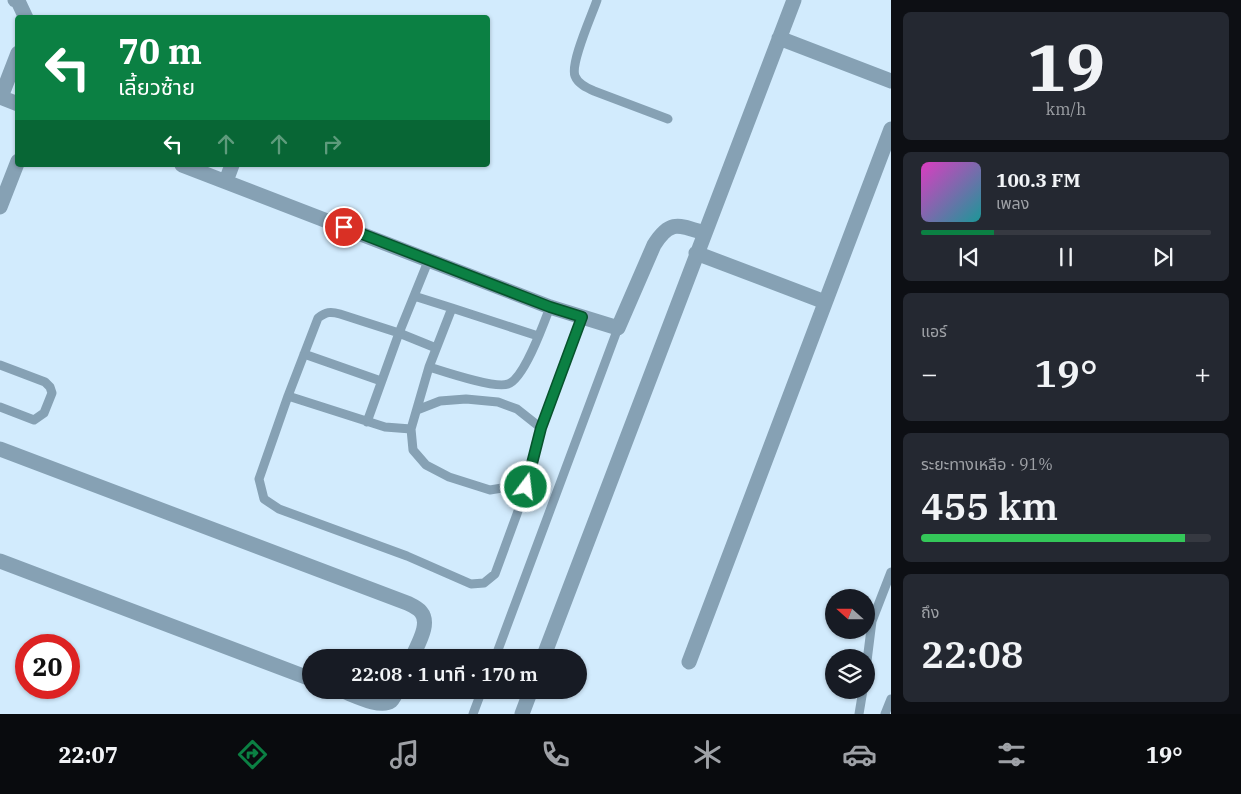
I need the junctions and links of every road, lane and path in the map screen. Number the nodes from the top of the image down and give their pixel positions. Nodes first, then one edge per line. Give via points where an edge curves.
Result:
1 (15, 0) edge
2 (597, 0) edge
3 (794, 0) edge
4 (25, 15) edge
5 (779, 38) junction
6 (15, 61) edge
7 (891, 81) edge
8 (1, 97) edge
9 (15, 103) edge
10 (668, 119) dead end
11 (891, 129) edge
12 (16, 167) edge
13 (188, 167) edge
14 (231, 167) edge
15 (226, 181) junction
16 (0, 207) edge
17 (704, 233) junction
18 (696, 253) junction
19 (429, 259) junction
20 (414, 296) junction
21 (825, 302) junction
22 (550, 307) junction
23 (452, 308) junction
24 (582, 317) junction
25 (618, 328) junction
26 (399, 333) junction
27 (538, 336) junction
28 (436, 348) junction
29 (304, 354) junction
30 (0, 365) edge
31 (429, 367) junction
32 (381, 381) junction
33 (288, 396) junction
34 (0, 407) edge
35 (417, 410) junction
36 (367, 422) junction
37 (541, 428) junction
38 (411, 429) junction
39 (0, 449) edge
40 (530, 473) junction
41 (0, 561) edge
42 (891, 572) edge
43 (416, 649) edge
44 (498, 649) edge
45 (546, 649) edge
46 (868, 649) edge
47 (689, 662) dead end
48 (302, 676) edge
49 (365, 699) edge
50 (392, 699) edge
51 (479, 699) edge
52 (528, 699) edge
53 (862, 699) edge
54 (891, 701) edge
55 (473, 714) edge
56 (522, 714) edge
57 (859, 714) edge
58 (885, 714) edge

1 - 4 street
2 - 10 lane via 575,62 575,76 583,86
3 - 5 street
5 - 7 street
5 - 17 street
6 - 8 street
8 - 9 street
11 - 21 street
12 - 16 street
13 - 15 street
14 - 15 street
15 - 19 street
17 - 18 street
17 - 25 street via 679,225 660,235
18 - 21 street
18 - 45 street
19 - 20 lane
19 - 22 street
20 - 23 lane
20 - 26 lane
21 - 47 street
22 - 24 street
22 - 27 lane
23 - 27 lane
23 - 28 lane
24 - 25 street
24 - 37 lane
25 - 44 lane
26 - 28 lane
26 - 29 lane via 331,312 318,318
26 - 32 lane
27 - 31 lane via 520,374 509,384 495,385
28 - 31 lane
29 - 32 lane
29 - 33 lane
30 - 34 lane via 45,382 52,393 44,413 34,420
31 - 35 lane
32 - 36 lane
33 - 36 lane
33 - 40 lane via 259,479 264,499 280,509 407,556 471,584 484,583 495,574
35 - 37 lane via 440,401 498,402 516,409
35 - 38 lane
36 - 38 lane via 385,428
37 - 40 lane
38 - 40 lane via 413,450 426,465 448,478 490,490 508,488
39 - 43 street via 407,603 421,611 425,620
41 - 48 street
42 - 46 lane via 872,620
49 - 50 street via 382,704
51 - 55 lane
52 - 56 street
53 - 57 lane
54 - 58 lane

